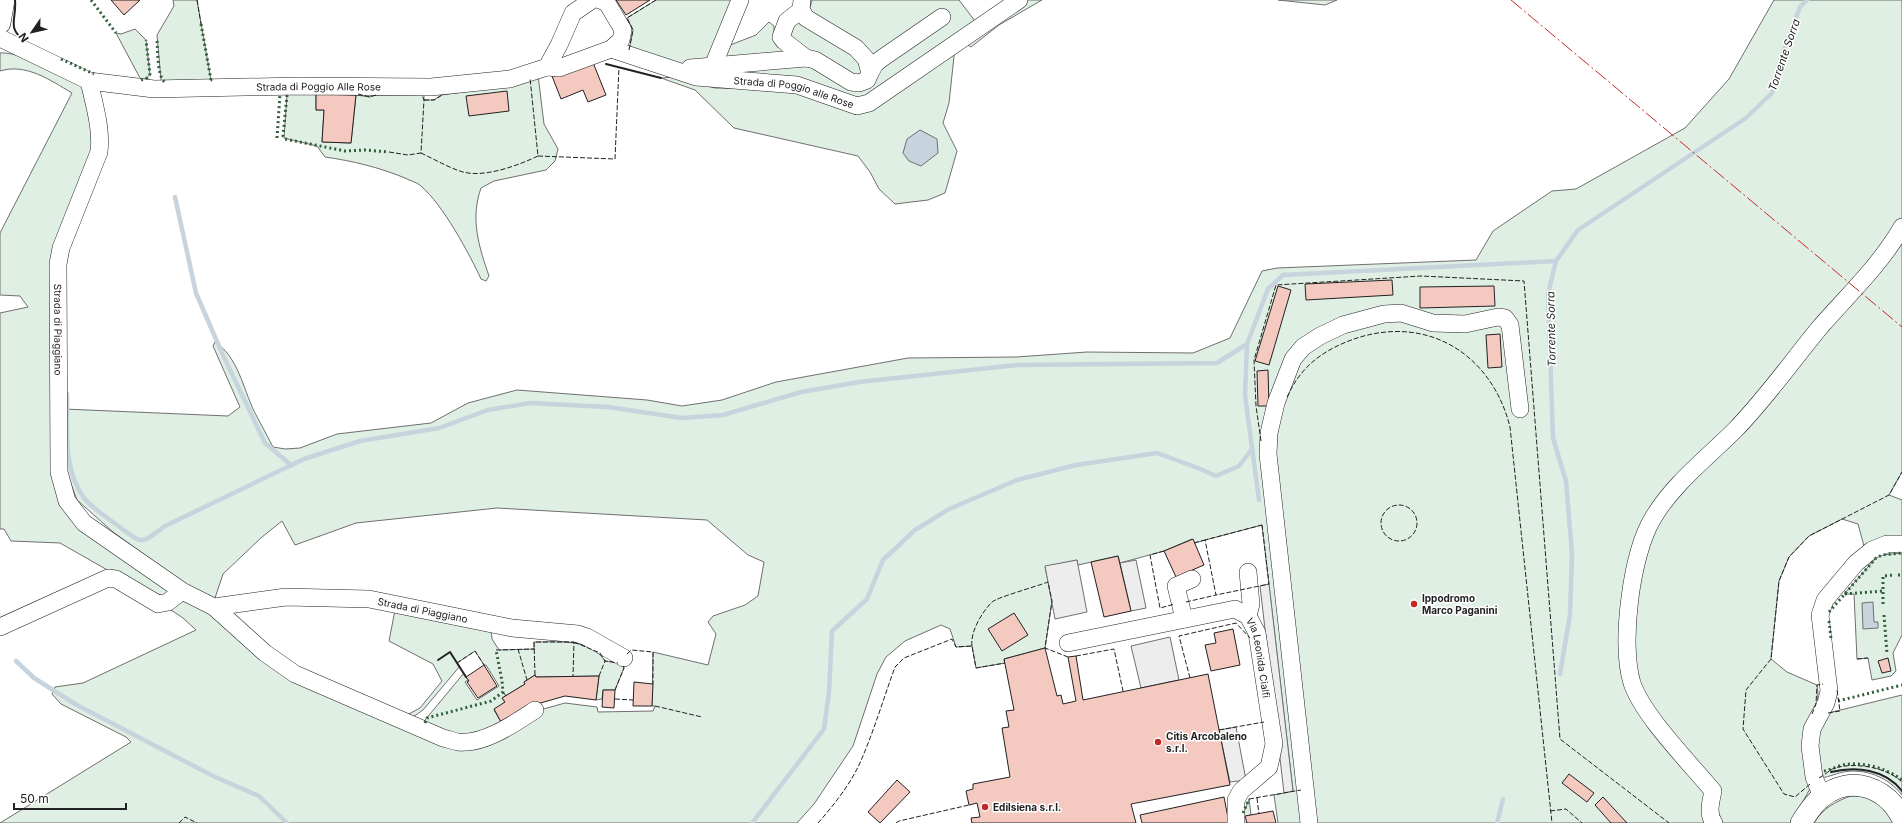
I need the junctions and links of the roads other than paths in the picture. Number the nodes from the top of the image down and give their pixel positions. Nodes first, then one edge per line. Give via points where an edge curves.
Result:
1 (4, 0) edge
2 (592, 0) edge
3 (600, 0) edge
4 (740, 0) edge
5 (1019, 0) edge
6 (802, 5) edge
7 (942, 17) dead end
8 (0, 23) edge
9 (0, 38) edge
10 (612, 50) junction
11 (806, 58) junction
12 (713, 66) junction
13 (547, 67) junction
14 (674, 70) junction
15 (870, 73) junction
16 (89, 82) junction
17 (1902, 227) edge
18 (1520, 409) dead end
19 (1902, 544) edge
20 (1248, 572) dead end
21 (1192, 579) dead end
22 (182, 591) junction
23 (214, 607) junction
24 (1248, 616) junction
25 (1184, 619) junction
26 (0, 627) edge
27 (1068, 643) dead end
28 (624, 658) dead end
29 (535, 710) dead end
30 (1822, 797) junction
31 (1902, 818) edge
32 (1236, 823) edge
33 (1309, 823) edge
34 (1714, 823) edge
35 (1801, 823) edge

1 - 8 main road
2 - 13 street via 573,13
3 - 10 street via 607,3 623,30 621,40
4 - 12 street
5 - 14 street, Strada di Poggio alle Rose via 863,105 858,106 798,85 696,77
6 - 11 street via 782,28 781,37
6 - 15 street via 806,18 856,48 866,59
7 - 15 street via 881,59
9 - 16 street
10 - 13 street, Strada di Poggio Alle Rose via 559,68
10 - 14 street, Strada di Poggio alle Rose
11 - 12 street
11 - 15 street via 815,60 851,82 867,80
12 - 14 street
13 - 16 street, Strada di Poggio Alle Rose via 510,79 430,88 297,86 154,89
16 - 22 street, Strada di Piaggiano via 98,121 100,152 61,248 58,264 59,472 67,501 84,523
17 - 34 street via 1874,267 1810,340 1760,404 1672,492 1653,518 1643,538 1628,614 1628,662 1632,684 1648,713 1713,791 1710,808
18 - 33 street via 1510,325 1505,318 1498,317 1465,324 1433,323 1401,313 1384,314 1342,325 1303,347 1293,359 1276,403 1269,433 1268,454
19 - 30 street via 1887,544 1872,550 1856,563 1825,600 1820,615 1829,691 1826,703 1812,729 1810,746 1814,777
20 - 24 street via 1251,604
21 - 25 street via 1176,586
22 - 23 street, Strada di Piaggiano
22 - 26 street via 168,602 158,604 116,579 108,578
23 - 28 street, Strada di Piaggiano via 298,597 369,599 512,628 578,634
23 - 29 street, Strada di Piaggiano via 264,653 295,674 443,738 460,742 482,738 500,732
24 - 25 street, Via Leonida Cialfi via 1235,609
24 - 32 street, Via Leonida Cialfi via 1257,633 1274,744 1269,767 1241,791 1236,800
25 - 27 street, Via Leonida Cialfi
30 - 31 main road via 1843,786 1866,786 1884,795 1894,804
30 - 35 main road

